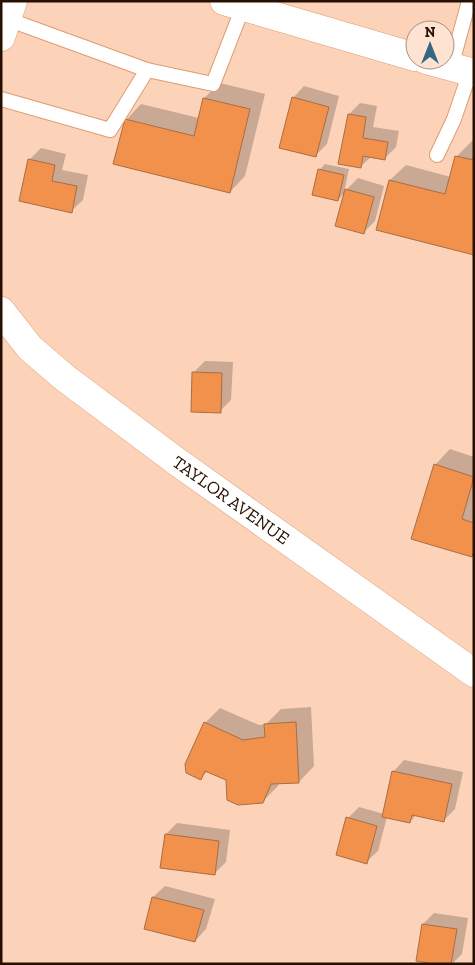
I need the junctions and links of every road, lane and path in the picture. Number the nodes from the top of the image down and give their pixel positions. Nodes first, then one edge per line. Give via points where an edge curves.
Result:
1 (469, 1) edge
2 (234, 4) edge
3 (7, 19) edge
4 (405, 54) edge
5 (455, 68) edge
6 (147, 70) junction
7 (455, 70) edge
8 (1, 99) edge
9 (437, 155) dead end
10 (1, 311) edge
11 (474, 673) edge

1 - 5 lane
2 - 4 street
2 - 6 lane via 213,84
3 - 6 lane
6 - 8 lane via 110,130
7 - 9 lane via 454,119
10 - 11 street, TAYLOR AVENUE via 30,348 65,378

